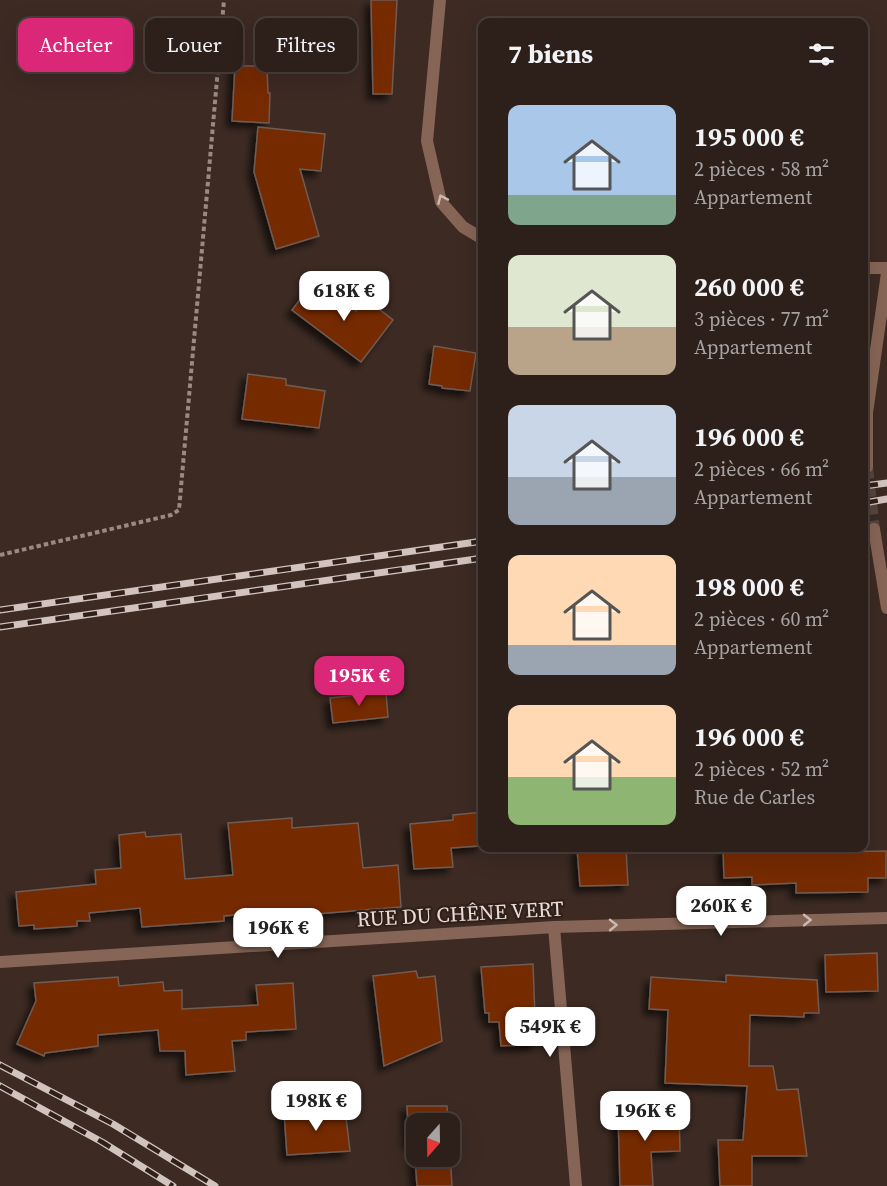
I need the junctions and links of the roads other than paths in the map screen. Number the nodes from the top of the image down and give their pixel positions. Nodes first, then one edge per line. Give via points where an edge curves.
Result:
1 (440, 0) edge
2 (478, 236) edge
3 (868, 268) edge
4 (887, 268) edge
5 (887, 273) edge
6 (887, 329) edge
7 (876, 340) junction
8 (868, 405) edge
9 (874, 529) tunnel mouth
10 (887, 608) edge
11 (887, 918) edge
12 (554, 927) junction
13 (0, 962) edge
14 (576, 1186) edge

2 -> 1 street via 463,227 441,202 427,141
3 - 4 street
5 - 7 street
6 - 7 street
7 - 8 street
9 - 10 street
12 -> 11 street, RUE DU CHÊNE VERT
12 - 13 street, RUE DU CHÊNE VERT
12 - 14 street

